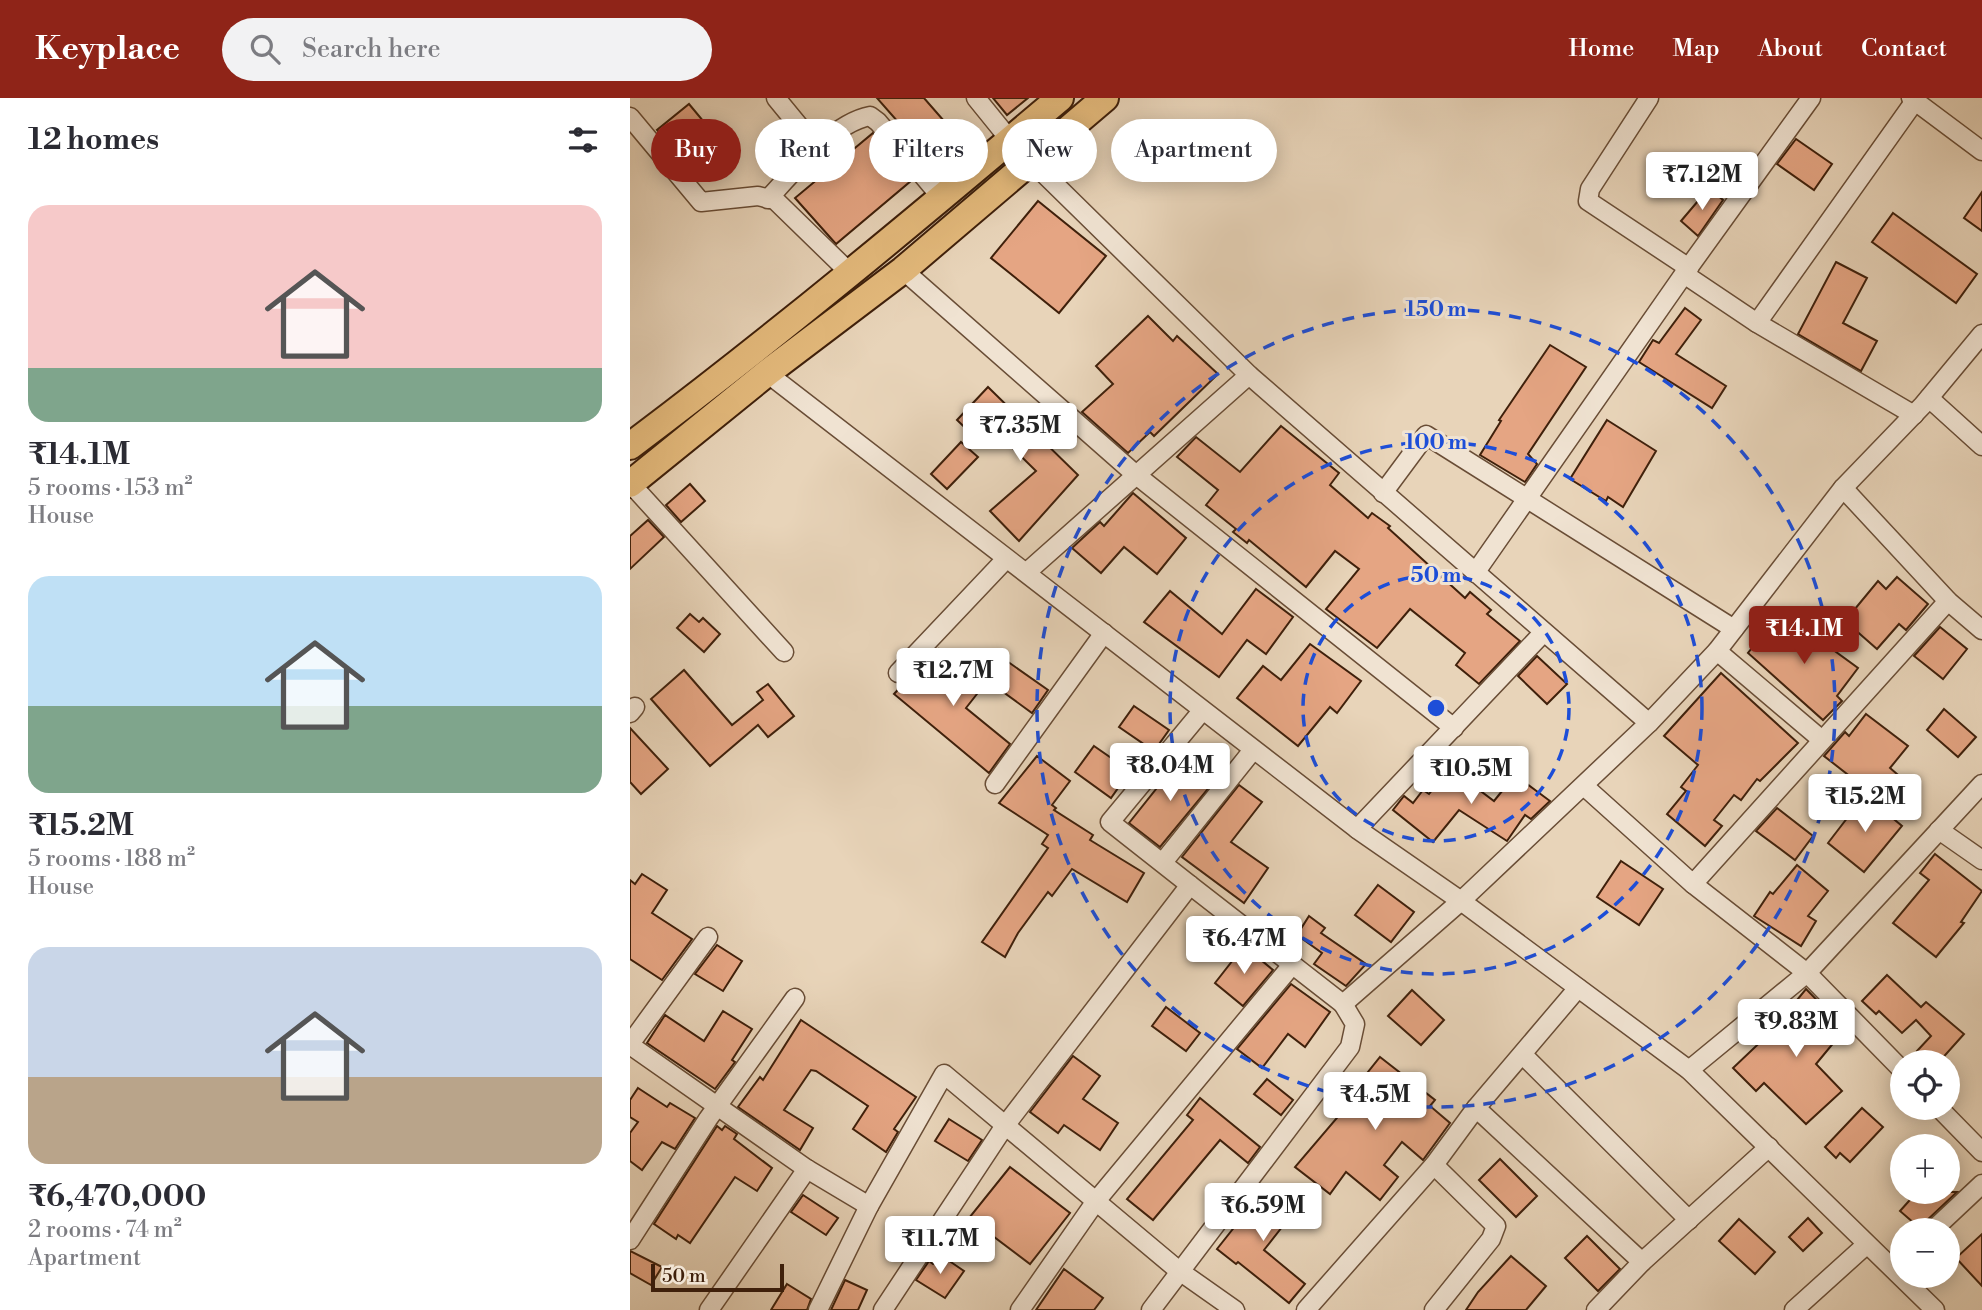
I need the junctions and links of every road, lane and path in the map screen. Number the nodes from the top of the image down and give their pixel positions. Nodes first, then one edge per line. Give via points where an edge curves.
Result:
1 (776, 98) edge
2 (976, 98) edge
3 (1060, 98) edge
4 (1105, 98) edge
5 (1648, 98) edge
6 (1811, 98) edge
7 (1914, 99) edge
8 (630, 117) edge
9 (793, 119) edge
10 (1034, 119) edge
11 (1081, 119) edge
12 (855, 123) edge
13 (1002, 129) edge
14 (1002, 146) edge
15 (1982, 150) edge
16 (784, 182) edge
17 (1008, 182) edge
18 (1052, 182) edge
19 (941, 197) junction
20 (768, 199) junction
21 (903, 270) junction
22 (1686, 271) junction
23 (851, 274) junction
24 (1756, 323) junction
25 (1982, 334) edge
26 (767, 373) junction
27 (1249, 374) junction
28 (1929, 398) junction
29 (1914, 415) junction
30 (630, 446) edge
31 (1982, 446) edge
32 (1135, 474) junction
33 (630, 484) edge
34 (1843, 488) junction
35 (1383, 494) junction
36 (1528, 498) junction
37 (1005, 560) junction
38 (1027, 572) junction
39 (1475, 573) junction
40 (1948, 601) junction
41 (1734, 629) junction
42 (1982, 630) edge
43 (1104, 633) junction
44 (1544, 633) junction
45 (1717, 651) junction
46 (784, 652) dead end
47 (898, 673) dead end
48 (1202, 711) junction
49 (1648, 723) junction
50 (1454, 728) junction
51 (1822, 740) junction
52 (1253, 750) junction
53 (995, 784) dead end
54 (1982, 784) edge
55 (1584, 786) junction
56 (1357, 830) junction
57 (1939, 830) junction
58 (1982, 860) edge
59 (1164, 861) junction
60 (1190, 884) junction
61 (1693, 884) junction
62 (1461, 901) junction
63 (708, 937) dead end
64 (1292, 965) junction
65 (1807, 973) junction
66 (1578, 988) junction
67 (795, 998) dead end
68 (1343, 1004) junction
69 (630, 1044) edge
70 (1523, 1055) junction
71 (1890, 1058) edge
72 (1689, 1070) junction
73 (721, 1106) junction
74 (1476, 1108) junction
75 (1951, 1120) edge
76 (1004, 1127) junction
77 (1769, 1147) junction
78 (1982, 1152) edge
79 (1434, 1165) junction
80 (807, 1169) junction
81 (1982, 1184) edge
82 (1096, 1201) junction
83 (869, 1206) junction
84 (1946, 1218) edge
85 (1689, 1220) junction
86 (630, 1241) edge
87 (1866, 1245) junction
88 (1890, 1258) edge
89 (1642, 1262) junction
90 (1178, 1270) junction
91 (1918, 1288) edge
92 (709, 1310) edge
93 (818, 1310) edge
94 (883, 1310) edge
95 (1020, 1310) edge
96 (1151, 1310) edge
97 (1235, 1310) edge
98 (1306, 1310) edge
99 (1434, 1310) edge
100 (1596, 1310) edge
101 (1794, 1310) edge
102 (1935, 1310) edge

1 - 9 street
2 - 13 street
3 - 10 highway
4 - 11 highway
5 - 22 street via 1590,189 1588,201
6 - 22 street
7 - 15 street
7 - 24 street
8 - 20 street via 701,202
12 - 19 street via 874,118
14 - 19 highway
16 - 20 street
17 - 21 highway
18 - 27 street
19 - 23 highway
20 - 23 street via 787,209
21 - 26 highway
21 - 32 street
22 - 24 street
22 - 36 street
23 - 30 highway
24 - 29 street
25 - 28 street
26 - 33 highway
26 - 37 street
27 - 32 street
27 - 35 street
28 - 29 street
28 - 31 street
29 - 34 street
32 - 38 street
32 - 50 street
33 - 46 street
34 - 40 street
34 - 41 street
35 - 36 street via 1426,435
35 - 39 street
36 - 39 street
36 - 41 street
37 - 38 street
37 - 47 street
38 - 43 street
39 - 44 street
40 - 42 street
40 - 51 street
41 - 45 street
43 - 48 street
43 - 53 street
44 - 49 street
44 - 50 street
45 - 49 street
45 - 51 street
48 - 52 street
48 - 59 street via 1110,822
49 - 55 street
50 - 56 street
51 - 61 street
52 - 56 street
52 - 59 street
54 - 57 street
55 - 61 street
55 - 62 street
56 - 62 street
57 - 58 street
57 - 65 street
59 - 60 street
60 - 64 street
60 - 76 street
61 - 65 street
62 - 66 street
62 - 68 street
63 - 69 street
64 - 68 street
64 - 82 street
65 - 71 street
65 - 72 street
66 - 70 street
66 - 72 street
67 - 73 street
68 - 90 street via 1355,1024 1350,1047
69 - 73 street
70 - 74 street
70 - 85 street
72 - 77 street
73 - 80 street
73 - 86 street via 708,1119
74 - 79 street
74 - 89 street
75 - 78 street
76 - 82 street
76 - 83 street via 944,1074
76 - 94 street
77 - 85 street
77 - 87 street
79 - 98 street
79 - 99 street via 1496,1226 1491,1239
80 - 83 street
80 - 92 street
81 - 84 street
82 - 90 street
82 - 95 street
83 - 93 street
85 - 89 street
87 - 88 street
87 - 101 street
89 - 100 street
90 - 96 street
90 - 97 street
91 - 102 street

